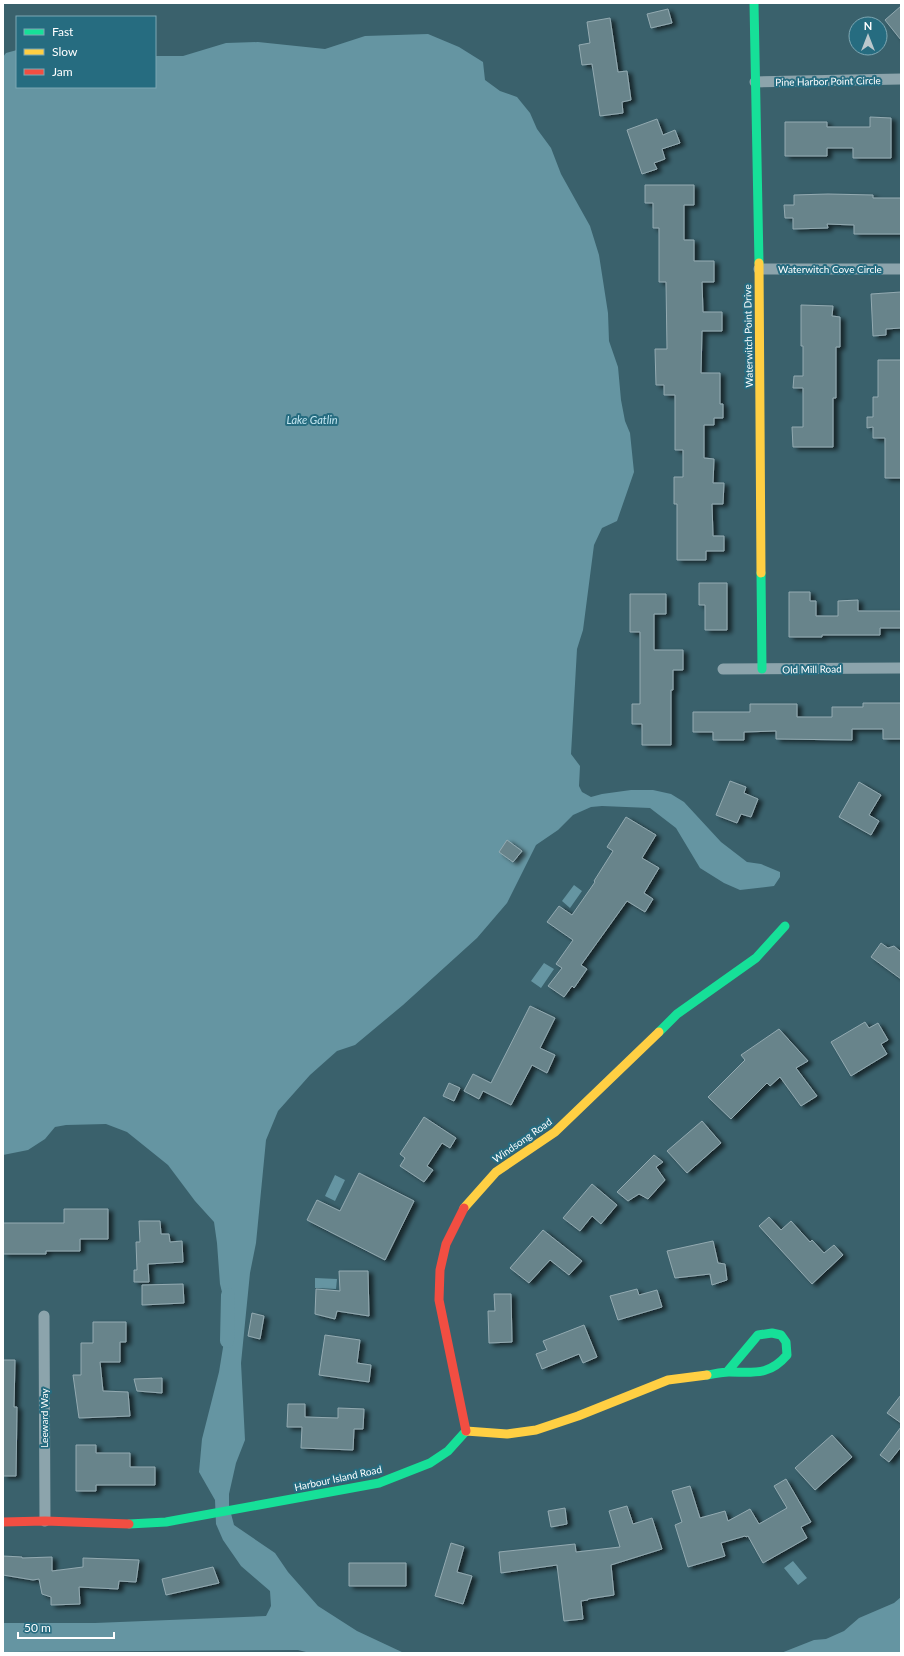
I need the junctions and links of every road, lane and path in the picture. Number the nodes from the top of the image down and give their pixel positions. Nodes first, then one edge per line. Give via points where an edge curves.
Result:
1 (754, 3) edge
2 (901, 79) edge
3 (755, 82) junction
4 (759, 269) junction
5 (901, 269) edge
6 (901, 668) edge
7 (723, 669) dead end
8 (762, 669) junction
9 (785, 926) dead end
10 (44, 1316) dead end
11 (727, 1372) junction
12 (466, 1431) junction
13 (45, 1521) junction
14 (3, 1522) edge

1 - 3 street, Waterwitch Point Drive
2 - 3 street, Pine Harbor Point Circle
3 - 4 street, Waterwitch Point Drive
4 - 5 street, Waterwitch Cove Circle
4 - 8 street, Waterwitch Point Drive
6 - 8 street, Old Mill Road
7 - 8 street, Old Mill Road
9 - 12 street, Windsong Road via 756,958 677,1014 555,1132 496,1172 464,1208 446,1244 440,1270 439,1300
10 - 13 street, Leeward Way
11 - 11 street via 758,1373 771,1369 787,1355 786,1342 781,1335 758,1335
11 - 12 street via 668,1380 536,1430 508,1434
12 - 13 street, Harbour Island Road via 448,1451 430,1463 379,1483 166,1522 121,1525
13 - 14 street, Harbour Island Road

